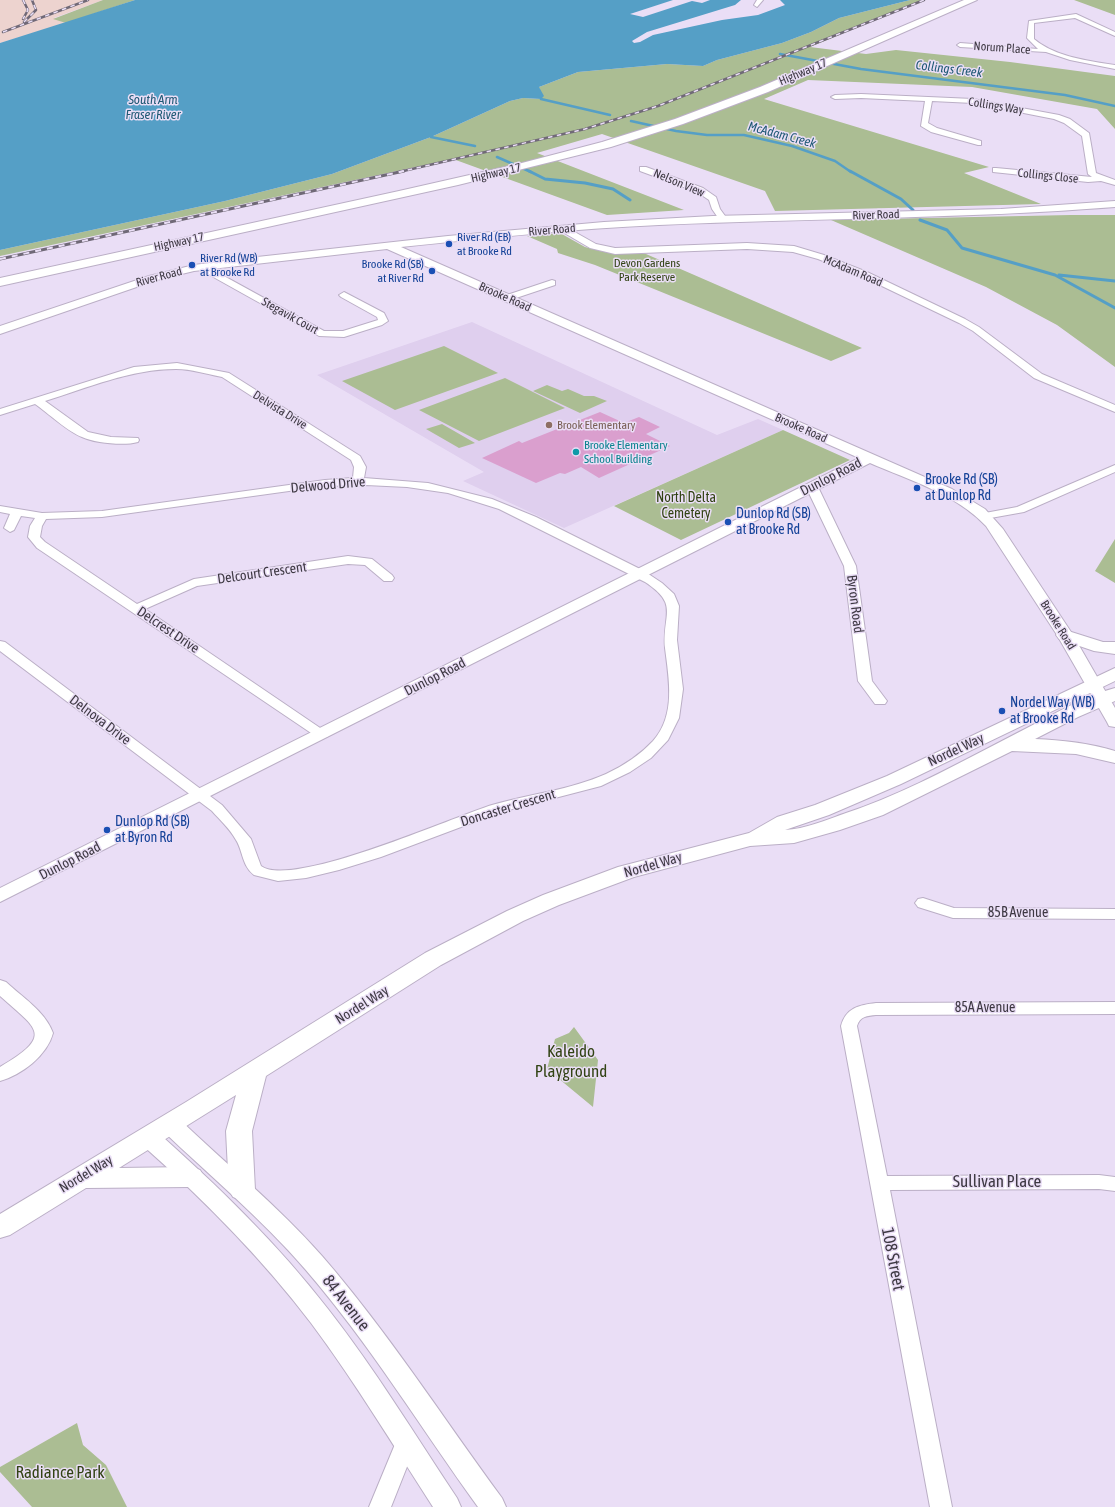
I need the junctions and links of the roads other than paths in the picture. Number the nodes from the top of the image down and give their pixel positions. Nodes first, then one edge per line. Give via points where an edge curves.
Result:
1 (958, 0) edge
2 (972, 0) edge
3 (1115, 34) edge
4 (960, 45) dead end
5 (1044, 51) junction
6 (833, 55) junction
7 (1115, 67) edge
8 (835, 97) dead end
9 (929, 100) junction
10 (630, 134) junction
11 (978, 143) dead end
12 (508, 166) junction
13 (644, 169) dead end
14 (996, 170) dead end
15 (1101, 179) junction
16 (1115, 183) edge
17 (1115, 204) edge
18 (724, 220) junction
19 (564, 229) junction
20 (391, 246) junction
21 (202, 267) junction
22 (0, 275) edge
23 (0, 282) edge
24 (552, 283) dead end
25 (344, 295) dead end
26 (507, 298) junction
27 (0, 330) edge
28 (182, 356) dead end
29 (177, 366) junction
30 (36, 400) junction
31 (1115, 409) edge
32 (0, 412) edge
33 (134, 440) dead end
34 (869, 458) junction
35 (1115, 468) edge
36 (358, 481) junction
37 (812, 487) junction
38 (0, 509) edge
39 (17, 512) junction
40 (42, 516) junction
41 (985, 516) junction
42 (10, 528) dead end
43 (639, 574) junction
44 (388, 578) dead end
45 (136, 609) junction
46 (1065, 635) junction
47 (0, 645) edge
48 (1115, 648) edge
49 (1115, 674) edge
50 (1104, 692) edge
51 (880, 701) dead end
52 (1115, 722) edge
53 (322, 734) junction
54 (1007, 745) junction
55 (1115, 757) edge
56 (200, 795) junction
57 (750, 839) junction
58 (0, 896) edge
59 (923, 903) dead end
60 (1115, 914) edge
61 (0, 986) edge
62 (1115, 1008) edge
63 (856, 1013) joint
64 (254, 1072) junction
65 (0, 1075) edge
66 (170, 1124) junction
67 (148, 1137) junction
68 (191, 1177) junction
69 (79, 1178) junction
70 (879, 1183) junction
71 (1115, 1184) edge
72 (242, 1190) junction
73 (0, 1226) edge
74 (405, 1444) junction
75 (380, 1507) edge
76 (448, 1507) edge
77 (493, 1507) edge
78 (941, 1507) edge

1 - 6 highway, Highway 17
2 - 6 highway, Highway 17
3 - 5 street via 1076,16 1031,22 1031,40
4 - 5 street, Norum Place
5 - 7 street, Norum Place
6 - 10 highway, Highway 17 via 672,120
8 - 9 street, Collings Way
9 - 11 street via 924,124 934,130
9 - 15 street, Collings Way via 973,101 1067,121 1086,135 1092,174
10 - 12 highway, Highway 17
10 - 12 highway, Highway 17 via 530,165
12 - 22 highway, Highway 17
12 - 23 highway, Highway 17
13 - 18 street, Nelson View via 700,190 713,199
14 - 15 street, Collings Close via 1088,180
15 - 16 street
17 - 18 street, River Road via 1009,211
18 - 19 street, River Road
19 - 20 street, River Road
19 - 31 street, McAdam Road via 593,246 615,251 747,246 779,247 808,252 864,274 969,325 1038,376
20 - 21 street, River Road
20 - 26 street, Brooke Road
21 - 25 street, Stegavik Court via 322,334 344,334 383,320 381,315
21 - 27 street, River Road via 147,280
24 - 26 street
26 - 34 street, Brooke Road
28 - 29 street
29 - 30 street, Delvista Drive via 124,372
29 - 36 street, Delvista Drive via 225,376 356,458 360,467
30 - 32 street, Delvista Drive
30 - 33 street via 85,435 111,440
34 - 37 street, Dunlop Road
34 - 41 street, Brooke Road via 956,496
35 - 41 street via 1020,510
36 - 40 street, Delwood Drive via 102,514
36 - 43 street, Delwood Drive via 415,484 488,501
37 - 43 street, Dunlop Road
37 - 51 street, Byron Road via 850,566 865,681
38 - 39 street, Delwood Drive
39 - 40 street, Delwood Drive
39 - 42 street
40 - 45 street, Delcrest Drive via 36,526 34,537 40,545
41 - 46 street, Brooke Road via 1000,534
43 - 53 street, Dunlop Road
43 - 56 street, Doncaster Crescent via 662,588 673,605 671,642 677,695 675,713 663,737 647,753 636,763 610,777 495,809 364,857 284,875 259,872 253,865 247,846 236,828
44 - 45 street, Delcourt Crescent via 368,562 348,560 194,583
45 - 53 street, Delcrest Drive
46 - 48 main road via 1101,647
46 - 50 street, Brooke Road
47 - 56 street, Delnova Drive
49 - 50 main road, Nordel Way
50 - 52 street, Brooke Road
50 - 54 main road, Nordel Way
50 - 57 main road, Nordel Way via 822,810 784,822
53 - 56 street, Dunlop Road
54 - 55 main road via 1072,746
54 - 57 main road, Nordel Way via 876,810 794,836
56 - 58 street, Dunlop Road
57 - 64 main road, Nordel Way via 626,872 514,916 433,960
59 - 60 street, 85B Avenue via 953,913
61 - 65 street via 43,1027 44,1037 38,1048 19,1064
62 - 63 street, 85A Avenue via 876,1009
63 - 70 street, 108 Street via 849,1026
64 - 66 main road, Nordel Way
64 - 72 main road via 239,1130
66 - 67 main road, Nordel Way
66 - 72 street, 84 Avenue
67 - 68 street, 84 Avenue
67 - 69 main road, Nordel Way
68 - 69 main road
68 - 74 street, 84 Avenue via 272,1258 300,1291 362,1375
69 - 73 main road, Nordel Way
70 - 71 street, Sullivan Place
70 - 78 street, 108 Street
72 - 77 street, 84 Avenue via 342,1296
74 - 75 street
74 - 76 street, 84 Avenue

